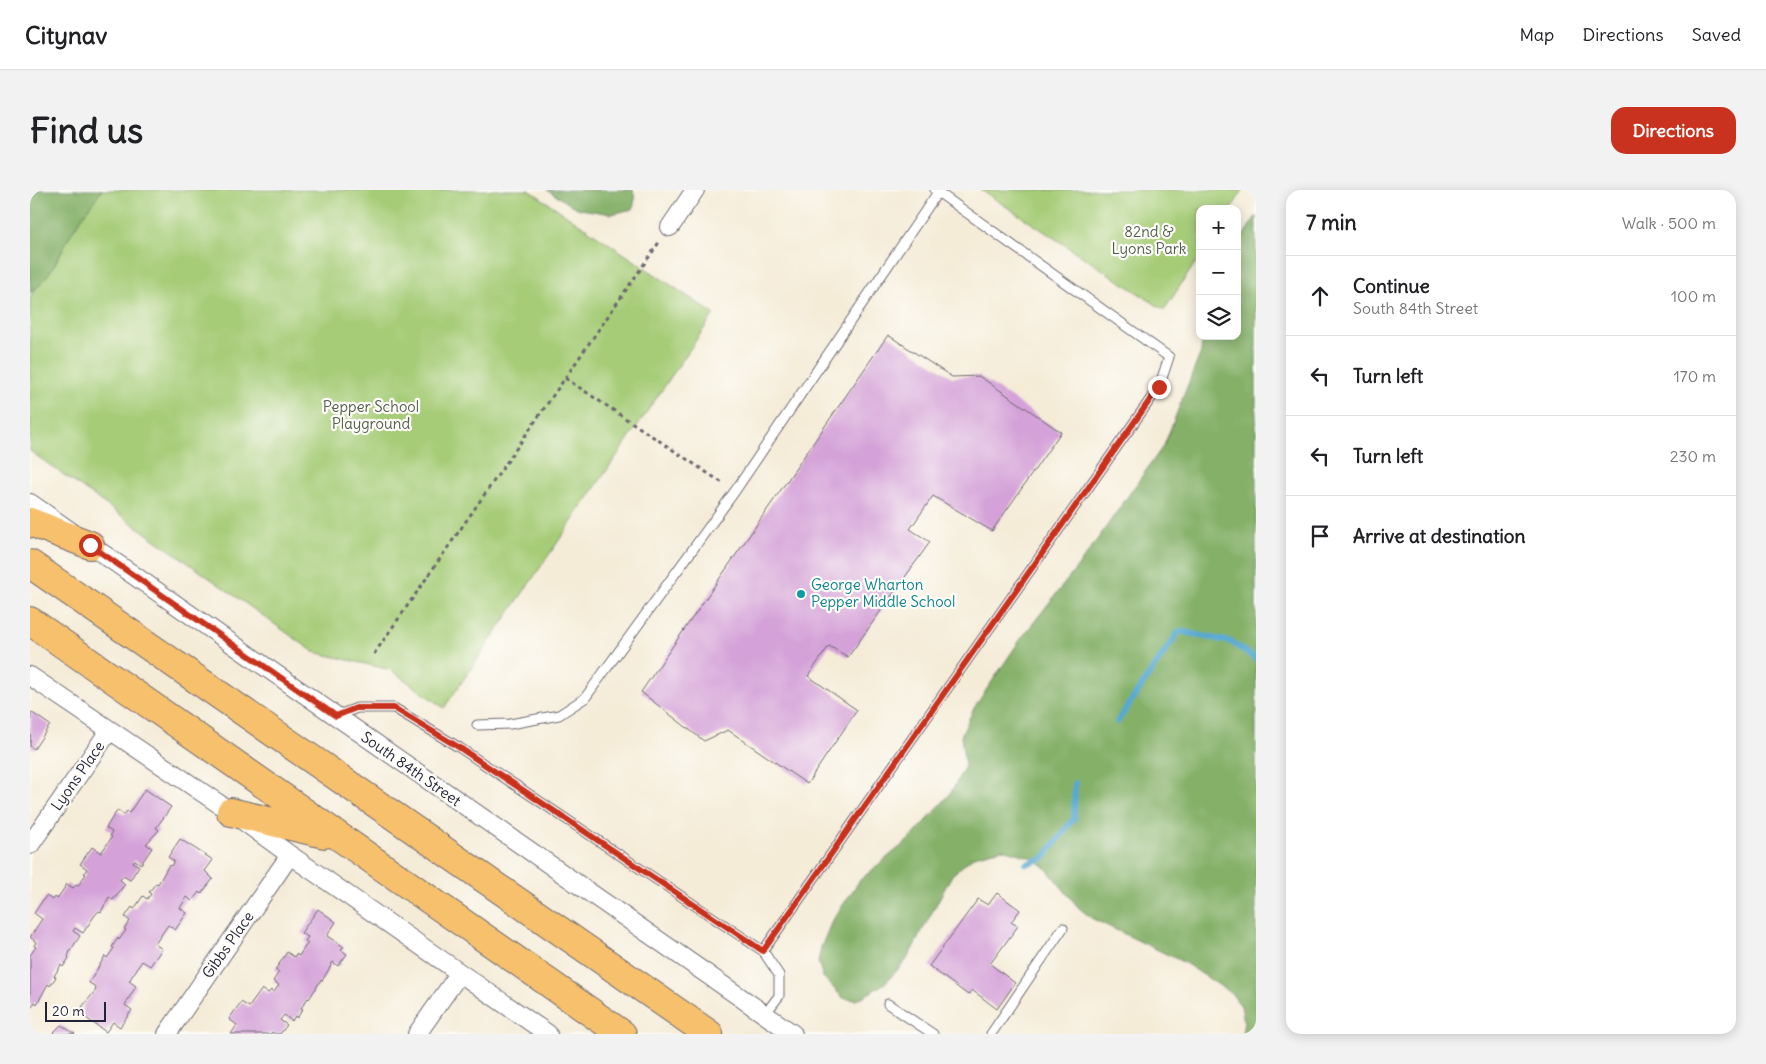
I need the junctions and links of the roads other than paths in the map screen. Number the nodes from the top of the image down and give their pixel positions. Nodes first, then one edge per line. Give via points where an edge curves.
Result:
1 (695, 190) edge
2 (937, 191) edge
3 (670, 226) road end
4 (30, 503) edge
5 (30, 522) edge
6 (90, 545) junction
7 (30, 564) edge
8 (30, 621) edge
9 (30, 676) edge
10 (336, 716) junction
11 (477, 725) dead end
12 (110, 731) junction
13 (231, 812) junction
14 (339, 837) junction
15 (30, 844) edge
16 (290, 855) junction
17 (1063, 928) dead end
18 (763, 951) junction
19 (459, 974) junction
20 (888, 1004) dead end
21 (765, 1014) junction
22 (167, 1034) edge
23 (417, 1034) edge
24 (548, 1034) edge
25 (622, 1034) edge
26 (709, 1034) edge
27 (793, 1034) edge
28 (933, 1034) edge
29 (991, 1034) edge

1 - 3 street
2 - 11 lane via 735,491 585,698 559,715 510,724
2 - 18 lane via 1169,357 1159,387
4 - 6 street, South 84th Street
5 - 6 main road
6 - 10 street, South 84th Street
7 - 26 main road
8 - 14 main road
9 - 12 street
10 - 18 lane via 356,708 394,708 460,748
10 - 21 street, South 84th Street
12 - 13 street
12 - 15 street, Lyons Place
13 - 14 main road
13 - 16 street
14 - 25 main road
16 - 19 street
16 - 22 street, Gibbs Place
17 - 29 lane
18 - 21 lane via 779,975 779,996
19 - 23 street
19 - 24 street
20 - 28 lane
21 - 27 street, South 84th Street

